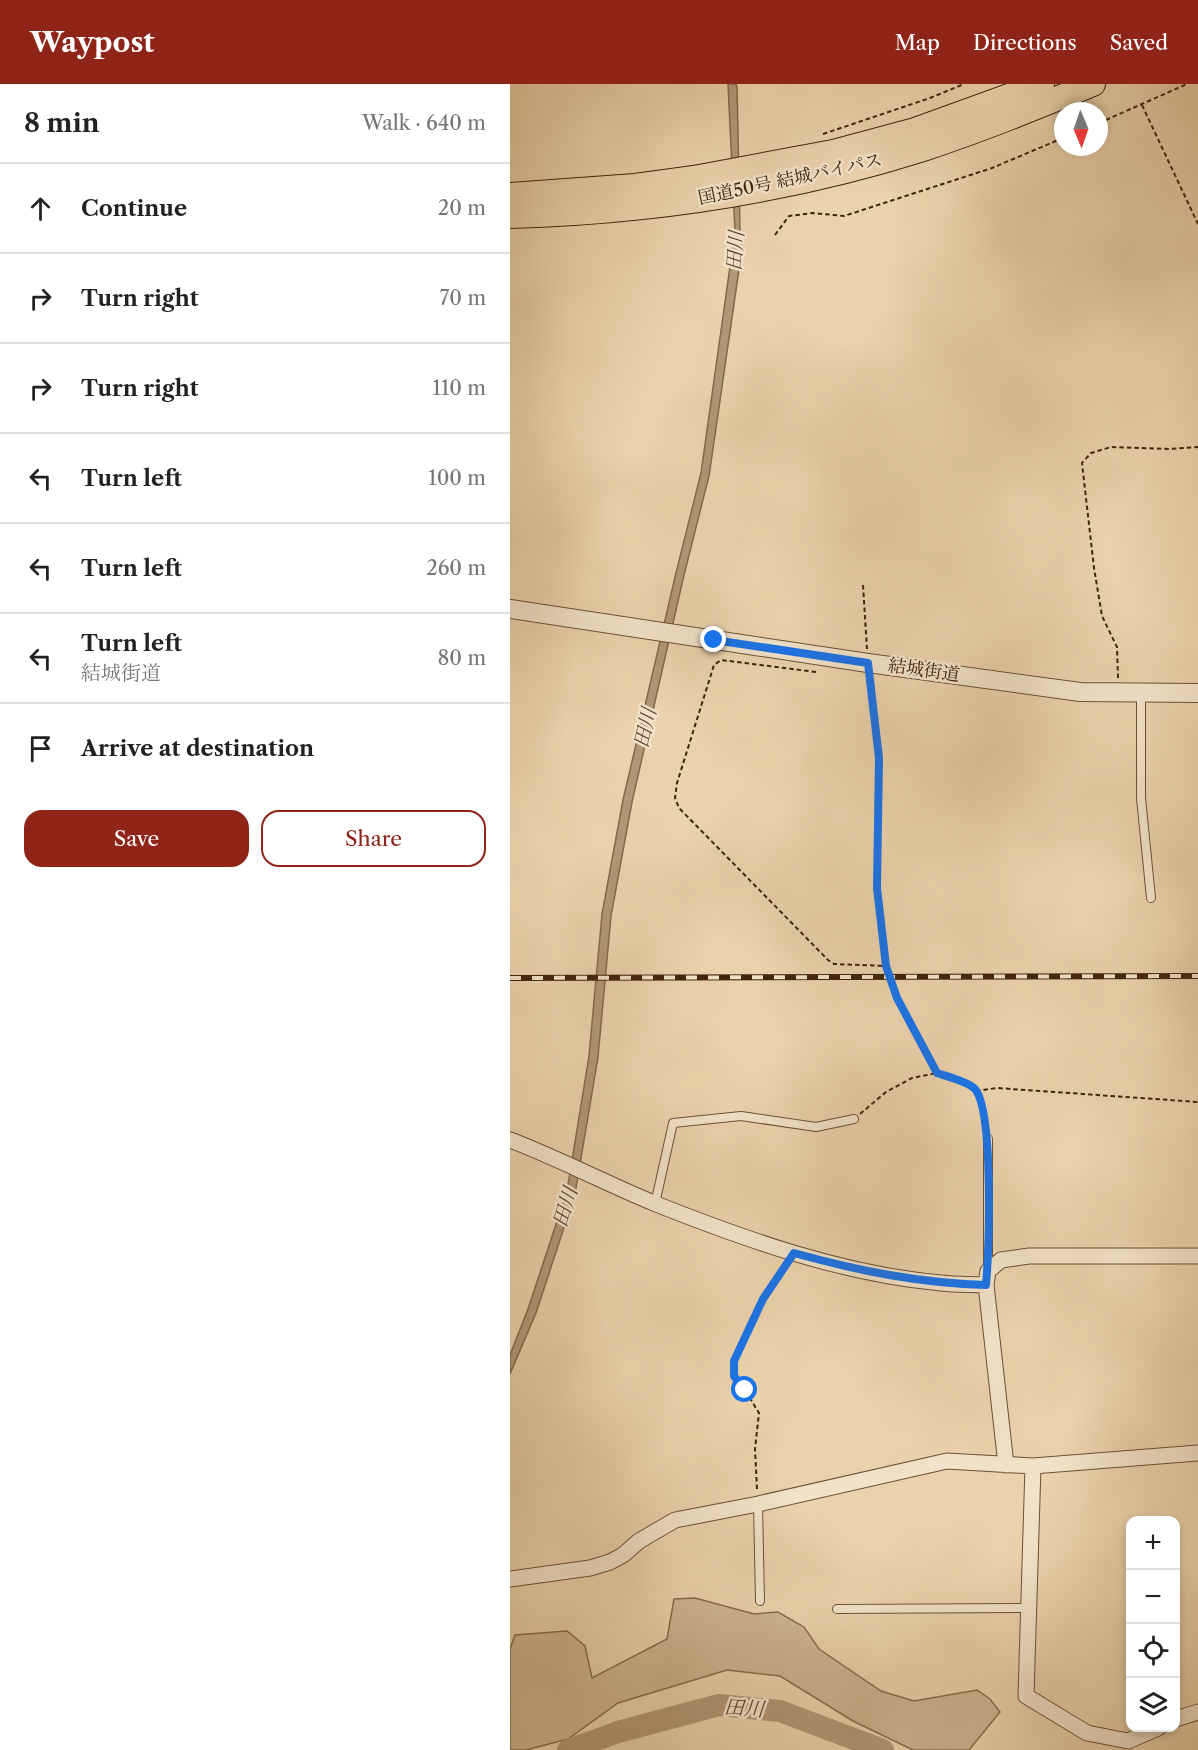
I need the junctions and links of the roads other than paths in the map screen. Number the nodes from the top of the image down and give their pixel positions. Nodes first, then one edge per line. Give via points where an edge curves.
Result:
1 (1042, 84) edge
2 (1093, 84) edge
3 (777, 174) junction
4 (692, 189) junction
5 (510, 195) edge
6 (510, 216) edge
7 (510, 609) edge
8 (1141, 693) junction
9 (1198, 693) edge
10 (1151, 898) dead end
11 (854, 1119) road end
12 (988, 1139) road end
13 (510, 1140) edge
14 (655, 1203) junction
15 (1198, 1256) edge
16 (987, 1278) junction
17 (1198, 1453) edge
18 (1006, 1465) junction
19 (1033, 1466) junction
20 (758, 1504) junction
21 (510, 1579) edge
22 (760, 1601) dead end
23 (1029, 1608) junction
24 (837, 1609) dead end
25 (1198, 1712) edge
26 (1180, 1718) edge
27 (1149, 1732) edge

1 - 3 highway, 国道50号 結城バイパス via 972,111
2 - 3 highway, 国道50号 結城バイパス via 922,149 824,176
3 - 4 highway, 国道50号 結城バイパス
4 - 5 highway, 国道50号 結城バイパス via 635,186
4 - 6 highway, 国道50号 結城バイパス via 597,211
7 - 8 street, 結城街道 via 868,665 1080,692
8 - 9 street, 結城街道
8 - 10 lane via 1141,798
11 - 14 lane via 816,1127 741,1116 674,1123
12 - 16 lane
13 - 14 street
14 - 16 street via 794,1253 878,1274 941,1284
15 - 16 street via 1029,1256 1001,1260
16 - 18 street
17 - 19 street
18 - 19 street
18 - 20 street via 947,1461
19 - 23 street
20 - 21 street via 675,1520 623,1555 600,1565
20 - 22 lane
23 - 24 lane
23 - 27 street via 1026,1696 1088,1733 1128,1741
25 - 26 street

